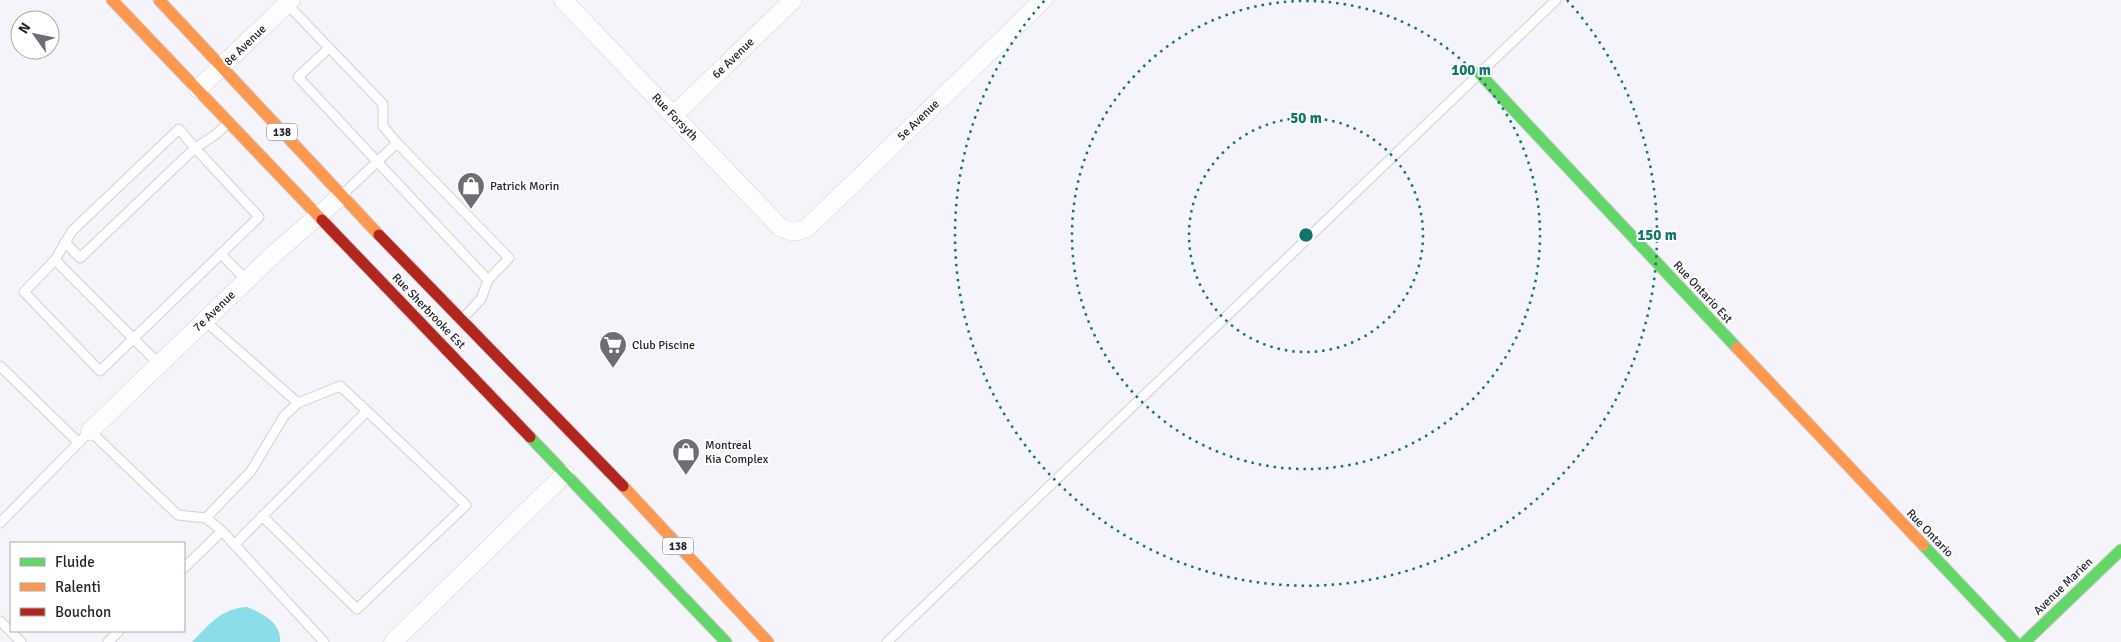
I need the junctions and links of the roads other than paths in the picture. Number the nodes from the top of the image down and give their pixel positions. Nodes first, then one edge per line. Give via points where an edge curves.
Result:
1 (112, 0) edge
2 (160, 0) edge
3 (563, 0) edge
4 (793, 0) edge
5 (1043, 0) edge
6 (1556, 0) edge
7 (289, 2) edge
8 (329, 48) junction
9 (222, 67) junction
10 (1479, 73) junction
11 (198, 89) junction
12 (673, 116) junction
13 (229, 122) junction
14 (398, 143) junction
15 (195, 148) junction
16 (377, 162) junction
17 (341, 196) junction
18 (320, 215) junction
19 (789, 232) joint
20 (65, 242) junction
21 (221, 254) junction
22 (55, 260) junction
23 (408, 265) junction
24 (246, 280) junction
25 (488, 280) junction
26 (394, 282) junction
27 (462, 319) junction
28 (204, 320) junction
29 (444, 335) junction
30 (133, 338) junction
31 (159, 364) junction
32 (0, 366) edge
33 (298, 403) junction
34 (367, 411) junction
35 (84, 437) junction
36 (1825, 442) joint
37 (589, 450) junction
38 (571, 468) junction
39 (262, 516) junction
40 (206, 518) junction
41 (0, 523) edge
42 (222, 531) junction
43 (234, 545) junction
44 (2121, 550) edge
45 (185, 567) edge
46 (0, 621) edge
47 (10, 631) edge
48 (11, 632) edge
49 (118, 632) edge
50 (21, 642) edge
51 (108, 642) edge
52 (324, 642) edge
53 (392, 642) edge
54 (726, 642) edge
55 (768, 642) edge
56 (887, 642) edge
57 (2015, 642) edge
58 (2025, 642) edge

1 - 11 main road, Rue Sherbrooke Est / 138
2 - 9 main road, Rue Sherbrooke Est / 138
3 - 12 street, Rue Forsyth
4 - 12 street, 6e Avenue
5 - 19 street, 5e Avenue via 808,227
6 - 10 lane
7 - 8 lane
7 - 9 street, 8e Avenue
8 - 14 lane via 383,104 383,126
8 - 16 lane via 298,77
9 - 11 street, 8e Avenue
9 - 17 main road, Rue Sherbrooke Est / 138
10 - 36 main road, Rue Ontario Est
10 - 56 lane
11 - 13 main road, Rue Sherbrooke Est / 138
12 - 19 street, Rue Forsyth via 780,227
13 - 15 lane via 215,136
13 - 18 main road, Rue Sherbrooke Est / 138
14 - 16 lane
14 - 25 lane via 509,258
15 - 20 lane via 80,258
15 - 20 lane via 178,129 72,231
15 - 21 lane via 259,217
16 - 17 lane
16 - 25 lane
17 - 18 street, 7e Avenue
17 - 23 main road, Rue Sherbrooke Est / 138
18 - 24 street, 7e Avenue
18 - 26 main road, Rue Sherbrooke Est / 138
20 - 22 lane
21 - 24 lane
21 - 30 lane
22 - 30 lane
22 - 30 lane via 24,292 100,371
23 - 26 main road
23 - 27 main road, Rue Sherbrooke Est / 138
24 - 28 street, 7e Avenue
25 - 27 lane via 481,299
26 - 29 main road, Rue Sherbrooke Est / 138
27 - 29 main road
27 - 37 main road, Rue Sherbrooke Est / 138
28 - 31 street, 7e Avenue
28 - 33 lane
29 - 38 main road, Rue Sherbrooke Est / 138
30 - 31 lane
31 - 35 street, 7e Avenue
32 - 35 lane
33 - 34 lane via 340,386
33 - 40 lane via 284,416 251,471
34 - 39 lane
34 - 39 lane via 466,505 357,609
35 - 40 lane via 178,515
35 - 41 lane
36 - 57 main road, Rue Ontario
37 - 38 main road
37 - 55 main road, Rue Sherbrooke Est / 138
38 - 53 street
38 - 54 main road, Rue Sherbrooke Est / 138
39 - 43 lane
40 - 42 lane
42 - 43 lane
42 - 45 lane
43 - 52 lane
44 - 58 main road, Avenue Marien
46 - 47 lane
48 - 50 lane
49 - 51 lane

